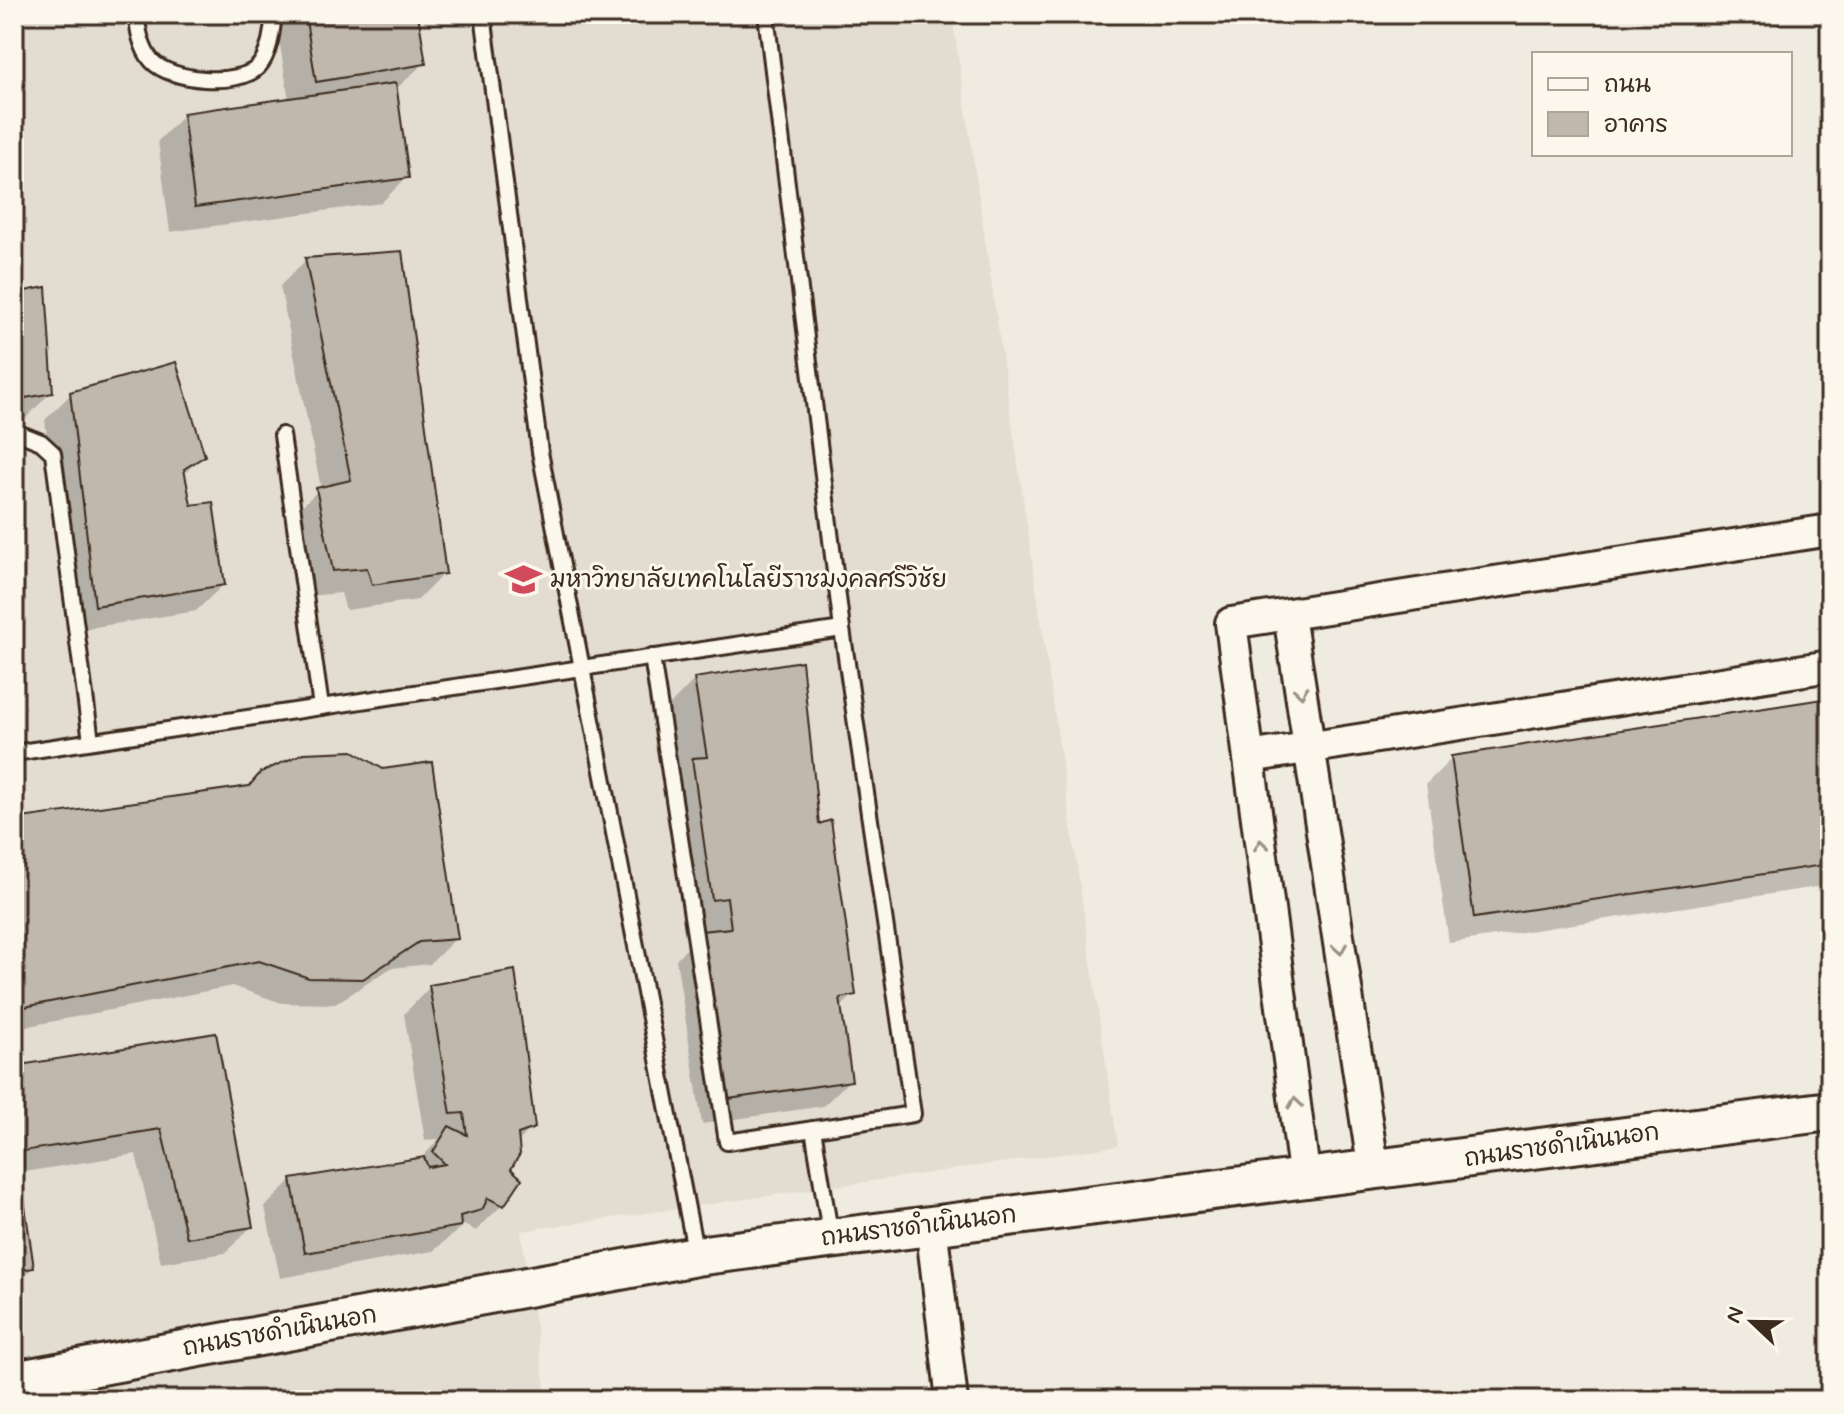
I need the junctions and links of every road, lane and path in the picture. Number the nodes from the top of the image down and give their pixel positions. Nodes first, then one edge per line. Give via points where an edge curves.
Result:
1 (136, 14) edge
2 (274, 14) edge
3 (483, 14) edge
4 (766, 14) edge
5 (21, 434) dead end
6 (282, 435) dead end
7 (1830, 530) edge
8 (1289, 615) junction
9 (842, 629) junction
10 (652, 657) junction
11 (1830, 666) edge
12 (583, 667) junction
13 (321, 707) junction
14 (91, 741) junction
15 (1309, 748) junction
16 (14, 753) edge
17 (1249, 757) junction
18 (1830, 1111) edge
19 (813, 1129) junction
20 (1374, 1172) junction
21 (1305, 1180) junction
22 (931, 1225) junction
23 (831, 1238) junction
24 (696, 1256) junction
25 (14, 1381) edge
26 (952, 1400) edge

1 - 2 lane via 152,62 177,74 219,80 257,68 268,49
3 - 12 lane via 540,452
4 - 9 lane
5 - 14 lane via 53,453
6 - 13 lane
7 - 8 street
8 -> 15 street
8 - 17 street via 1231,623
9 - 10 lane
9 - 19 lane via 913,1114
10 - 12 lane
10 - 19 lane via 727,1142
11 - 15 street
12 - 13 lane
12 - 24 lane
13 - 14 lane
14 - 16 lane
15 - 17 street
15 -> 20 street
21 -> 17 street
18 - 20 street, ถนนราชดำเนินนอก
19 - 23 lane
20 - 21 street, ถนนราชดำเนินนอก
21 - 22 street, ถนนราชดำเนินนอก
22 - 23 street, ถนนราชดำเนินนอก
22 - 26 street
23 - 24 street, ถนนราชดำเนินนอก
24 - 25 street, ถนนราชดำเนินนอก

